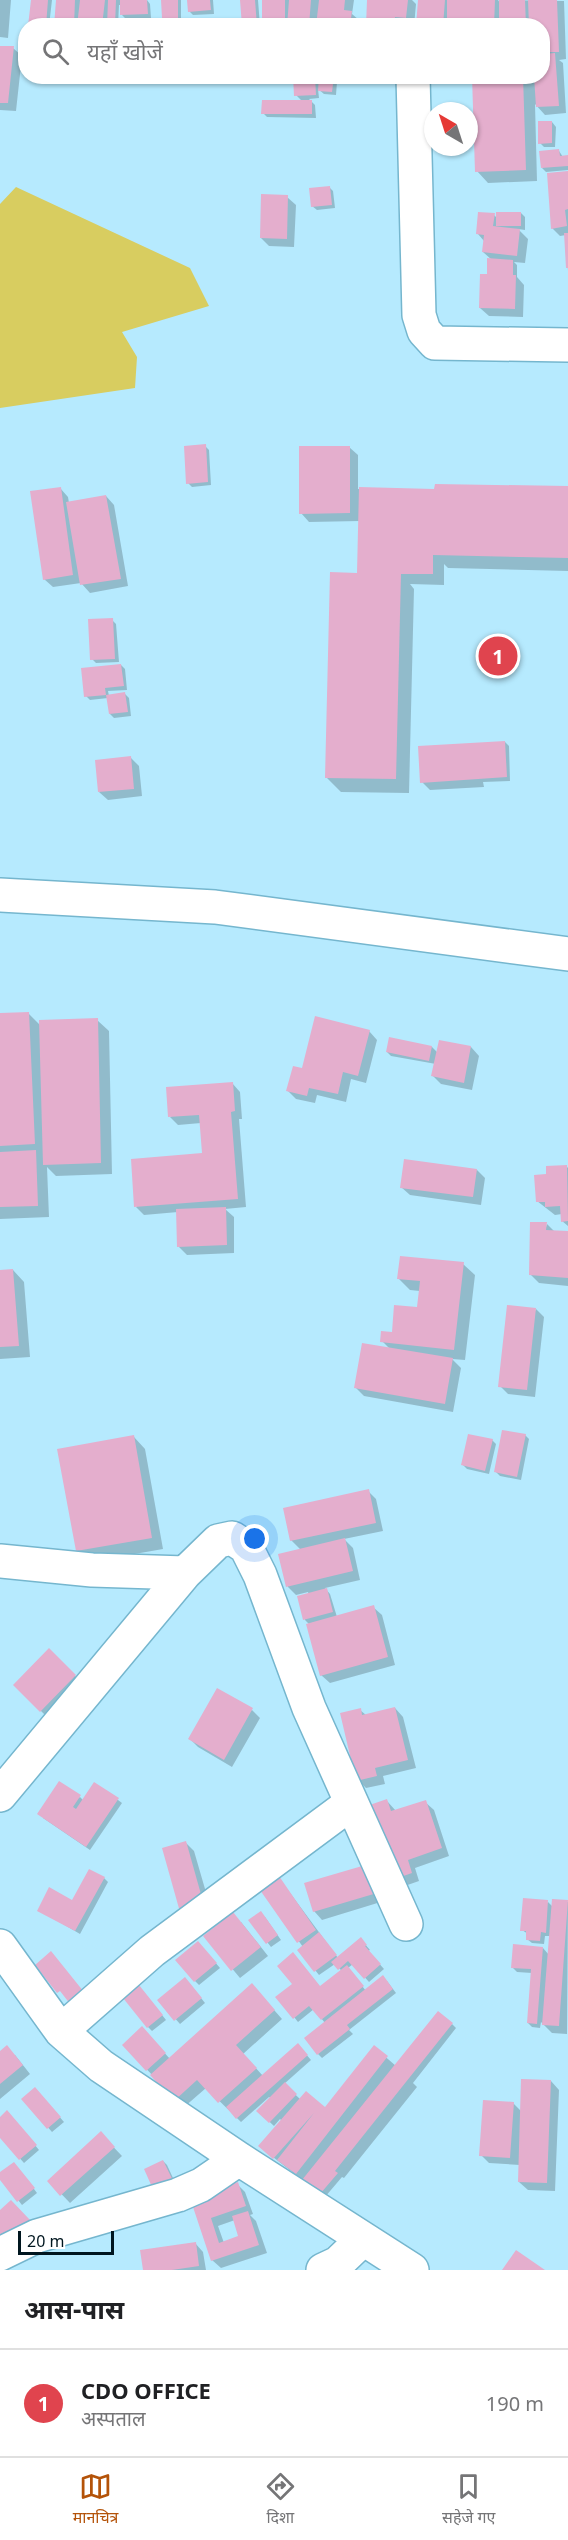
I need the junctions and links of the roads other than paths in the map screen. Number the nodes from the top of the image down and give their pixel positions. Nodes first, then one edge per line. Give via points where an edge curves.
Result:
1 (414, 84) edge
2 (568, 345) edge
3 (0, 895) edge
4 (568, 954) edge
5 (0, 1562) edge
6 (185, 1573) junction
7 (0, 1795) edge
8 (350, 1804) junction
9 (406, 1924) dead end
10 (0, 1946) edge
11 (62, 2031) junction
12 (239, 2159) junction
13 (363, 2239) junction
14 (0, 2254) edge
15 (323, 2270) edge
16 (412, 2270) edge

1 - 2 street via 419,315 424,331 435,343
3 - 4 street via 215,907
5 - 6 street
6 - 7 street
6 - 8 street via 218,1541 232,1538 246,1547
8 - 9 street
8 - 11 street via 152,1951
10 - 11 street
11 - 12 street via 101,2066
12 - 13 street
12 - 14 street via 201,2185 178,2195 37,2236
13 - 15 street via 338,2263
13 - 16 street

